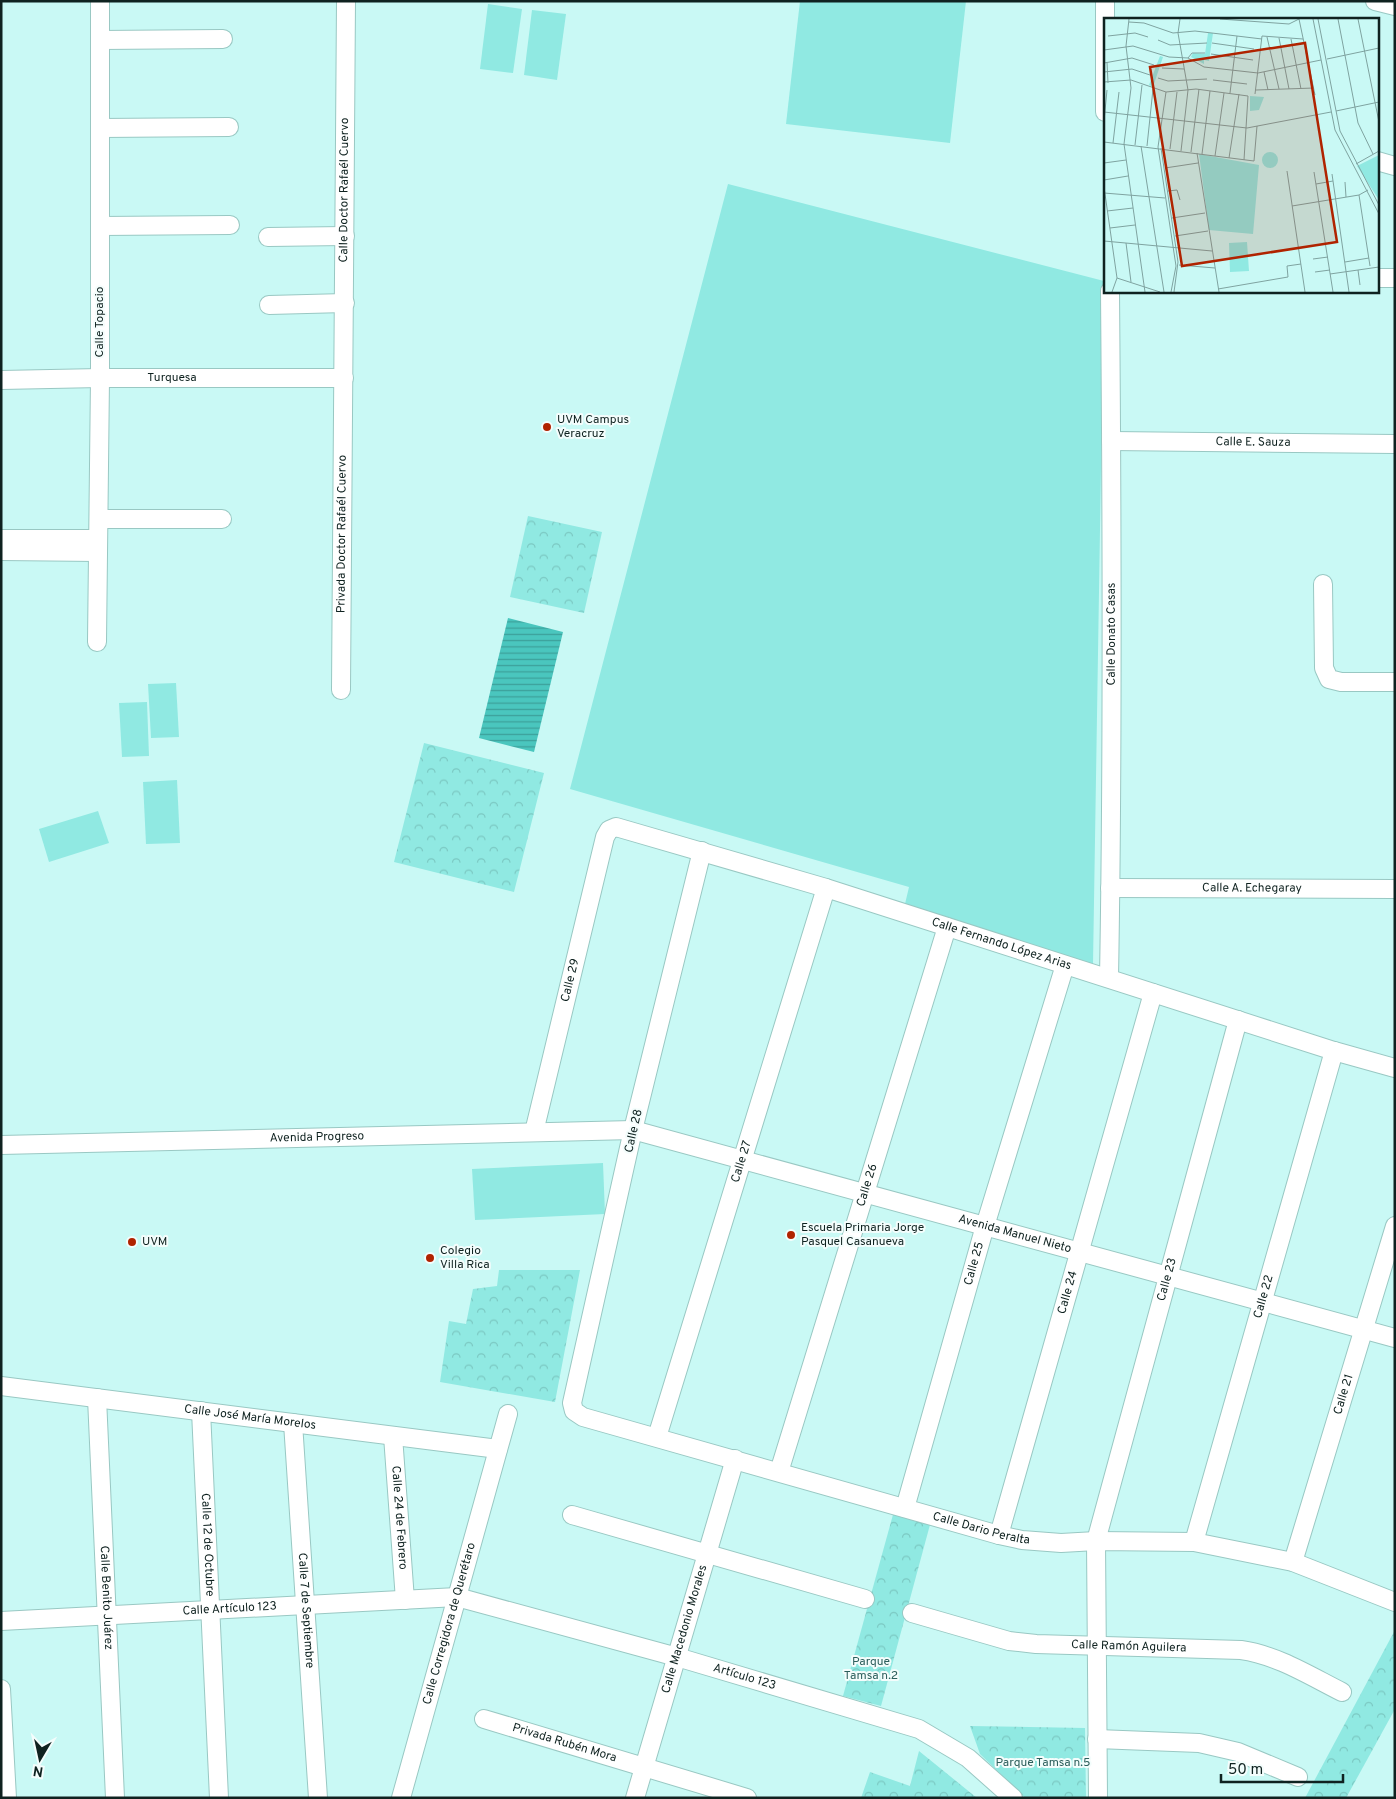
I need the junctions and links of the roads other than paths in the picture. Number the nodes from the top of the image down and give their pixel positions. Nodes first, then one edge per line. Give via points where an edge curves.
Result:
1 (100, 1) edge
2 (346, 1) edge
3 (1105, 1) edge
4 (1375, 1) edge
5 (1395, 6) edge
6 (1105, 18) edge
7 (100, 40) junction
8 (223, 40) dead end
9 (229, 127) dead end
10 (100, 128) junction
11 (1378, 161) edge
12 (1395, 166) edge
13 (230, 225) dead end
14 (100, 226) junction
15 (345, 236) junction
16 (268, 237) dead end
17 (1378, 278) edge
18 (1395, 278) edge
19 (1110, 292) edge
20 (345, 303) junction
21 (269, 305) dead end
22 (100, 378) junction
23 (344, 378) junction
24 (1, 380) edge
25 (1111, 441) junction
26 (1395, 444) edge
27 (99, 519) junction
28 (222, 519) dead end
29 (1, 539) edge
30 (98, 545) junction
31 (1, 551) edge
32 (1322, 584) dead end
33 (97, 642) dead end
34 (1395, 682) edge
35 (341, 690) dead end
36 (609, 830) joint
37 (702, 852) junction
38 (826, 888) junction
39 (1110, 888) junction
40 (1395, 889) edge
41 (947, 927) junction
42 (1066, 965) junction
43 (1109, 978) junction
44 (1153, 993) junction
45 (1238, 1020) junction
46 (1334, 1051) junction
47 (1395, 1068) edge
48 (633, 1130) junction
49 (534, 1132) junction
50 (1, 1145) edge
51 (742, 1159) junction
52 (866, 1193) junction
53 (985, 1226) junction
54 (1395, 1226) edge
55 (1081, 1252) junction
56 (1168, 1276) junction
57 (1262, 1302) junction
58 (1364, 1329) junction
59 (1395, 1338) edge
60 (1, 1386) edge
61 (97, 1398) junction
62 (201, 1411) junction
63 (574, 1412) joint
64 (508, 1414) dead end
65 (293, 1423) junction
66 (393, 1436) junction
67 (657, 1437) junction
68 (498, 1449) junction
69 (735, 1459) junction
70 (779, 1472) junction
71 (905, 1508) junction
72 (572, 1515) dead end
73 (999, 1535) junction
74 (1096, 1541) junction
75 (1194, 1542) junction
76 (707, 1554) junction
77 (1293, 1562) junction
78 (457, 1597) junction
79 (865, 1599) dead end
80 (405, 1600) junction
81 (1395, 1602) edge
82 (305, 1605) junction
83 (210, 1610) junction
84 (912, 1613) dead end
85 (107, 1615) junction
86 (1, 1621) edge
87 (1097, 1645) junction
88 (676, 1657) junction
89 (1, 1688) edge
90 (1342, 1692) dead end
91 (484, 1719) dead end
92 (1098, 1739) junction
93 (644, 1766) junction
94 (1298, 1777) dead end
95 (7, 1798) edge
96 (115, 1798) edge
97 (219, 1798) edge
98 (318, 1798) edge
99 (402, 1798) edge
100 (635, 1798) edge
101 (747, 1798) edge
102 (1013, 1798) edge
103 (1098, 1798) edge

1 - 7 street, Calle Topacio
2 - 15 street, Calle Doctor Rafaél Cuervo
3 - 6 street
4 - 5 street
7 - 8 street
7 - 10 street, Calle Topacio
9 - 10 street
10 - 14 street, Calle Topacio
11 - 12 street
13 - 14 street
14 - 22 street, Calle Topacio
15 - 16 street
15 - 20 street, Calle Doctor Rafaél Cuervo
17 - 18 street
19 - 25 street, Calle Donato Casas
20 - 21 street
20 - 23 street, Calle Doctor Rafaél Cuervo
22 - 23 street, Turquesa
22 - 24 street, Turquesa
22 - 27 street, Calle Topacio
23 - 35 street, Privada Doctor Rafaél Cuervo
25 - 26 street, Calle E. Sauza
25 - 39 street, Calle Donato Casas
27 - 28 street
27 - 30 street, Calle Topacio
29 - 30 street
30 - 31 street
30 - 33 street, Calle Topacio
32 - 34 street via 1324,668 1329,679
36 - 37 street, Calle Fernando López Arias via 616,827
36 - 49 street, Calle 29
37 - 38 street, Calle Fernando López Arias
37 - 48 street, Calle 28
38 - 41 street, Calle Fernando López Arias
38 - 51 street, Calle 27
39 - 40 street, Calle A. Echegaray
39 - 43 street, Calle Donato Casas
41 - 42 street, Calle Fernando López Arias
41 - 52 street, Calle 26
42 - 43 street, Calle Fernando López Arias
42 - 53 street, Calle 25
43 - 44 street, Calle Fernando López Arias
44 - 45 street, Calle Fernando López Arias
44 - 55 street, Calle 24
45 - 46 street, Calle Fernando López Arias
45 - 56 street, Calle 23
46 - 47 street, Calle Fernando López Arias
46 - 57 street, Calle 22
48 - 49 street, Avenida Progreso
48 - 51 street, Avenida Manuel Nieto
48 - 63 street, Calle 28 via 572,1403
49 - 50 street, Avenida Progreso
51 - 52 street, Avenida Manuel Nieto
51 - 67 street, Calle 27
52 - 53 street, Avenida Manuel Nieto
52 - 70 street, Calle 26
53 - 55 street, Avenida Manuel Nieto
53 - 71 street, Calle 25
54 - 58 street, Calle 21
55 - 56 street, Avenida Manuel Nieto
55 - 73 street, Calle 24
56 - 57 street, Avenida Manuel Nieto
56 - 74 street, Calle 23
57 - 58 street, Avenida Manuel Nieto
57 - 75 street, Calle 22
58 - 59 street, Avenida Manuel Nieto
58 - 77 street, Calle 21
60 - 61 street, Calle José María Morelos
61 - 62 street, Calle José María Morelos
61 - 85 street, Calle Benito Juárez
62 - 65 street, Calle José María Morelos
62 - 83 street, Calle 12 de Octubre
63 - 67 street, Calle Dario Peralta
64 - 68 street, Calle Corregidora de Querétaro
65 - 66 street, Calle José María Morelos
65 - 82 street, Calle 7 de Septiembre
66 - 68 street, Calle José María Morelos
66 - 80 street, Calle 24 de Febrero
67 - 69 street, Calle Dario Peralta
68 - 78 street, Calle Corregidora de Querétaro
69 - 70 street, Calle Dario Peralta
69 - 76 street, Calle Macedonio Morales
70 - 71 street, Calle Dario Peralta
71 - 73 street, Calle Dario Peralta
72 - 76 street
73 - 74 street, Calle Dario Peralta via 1061,1543
74 - 75 street, Calle Dario Peralta
74 - 87 street, Calle 23
75 - 77 street, Calle Dario Peralta
76 - 79 street
76 - 88 street, Calle Macedonio Morales
77 - 81 street, Calle Dario Peralta
78 - 80 street, Calle Artículo 123
78 - 88 street, Artículo 123
78 - 99 street, Calle Corregidora de Querétaro
80 - 82 street, Calle Artículo 123
82 - 83 street, Calle Artículo 123
82 - 98 street, Calle 7 de Septiembre
83 - 85 street, Calle Artículo 123
83 - 97 street, Calle 12 de Octubre
84 - 87 street, Calle Ramón Aguilera via 1008,1641
85 - 86 street, Calle Artículo 123
85 - 96 street, Calle Benito Juárez
87 - 90 street, Calle Ramón Aguilera via 1257,1652
87 - 92 street, Calle 23
88 - 93 street, Calle Macedonio Morales
88 - 102 street, Artículo 123 via 919,1729 968,1758
89 - 95 street
91 - 93 street, Privada Rubén Mora
92 - 94 street via 1200,1743 1238,1752
92 - 103 street, Calle 23
93 - 100 street, Calle Macedonio Morales
93 - 101 street, Privada Rubén Mora

